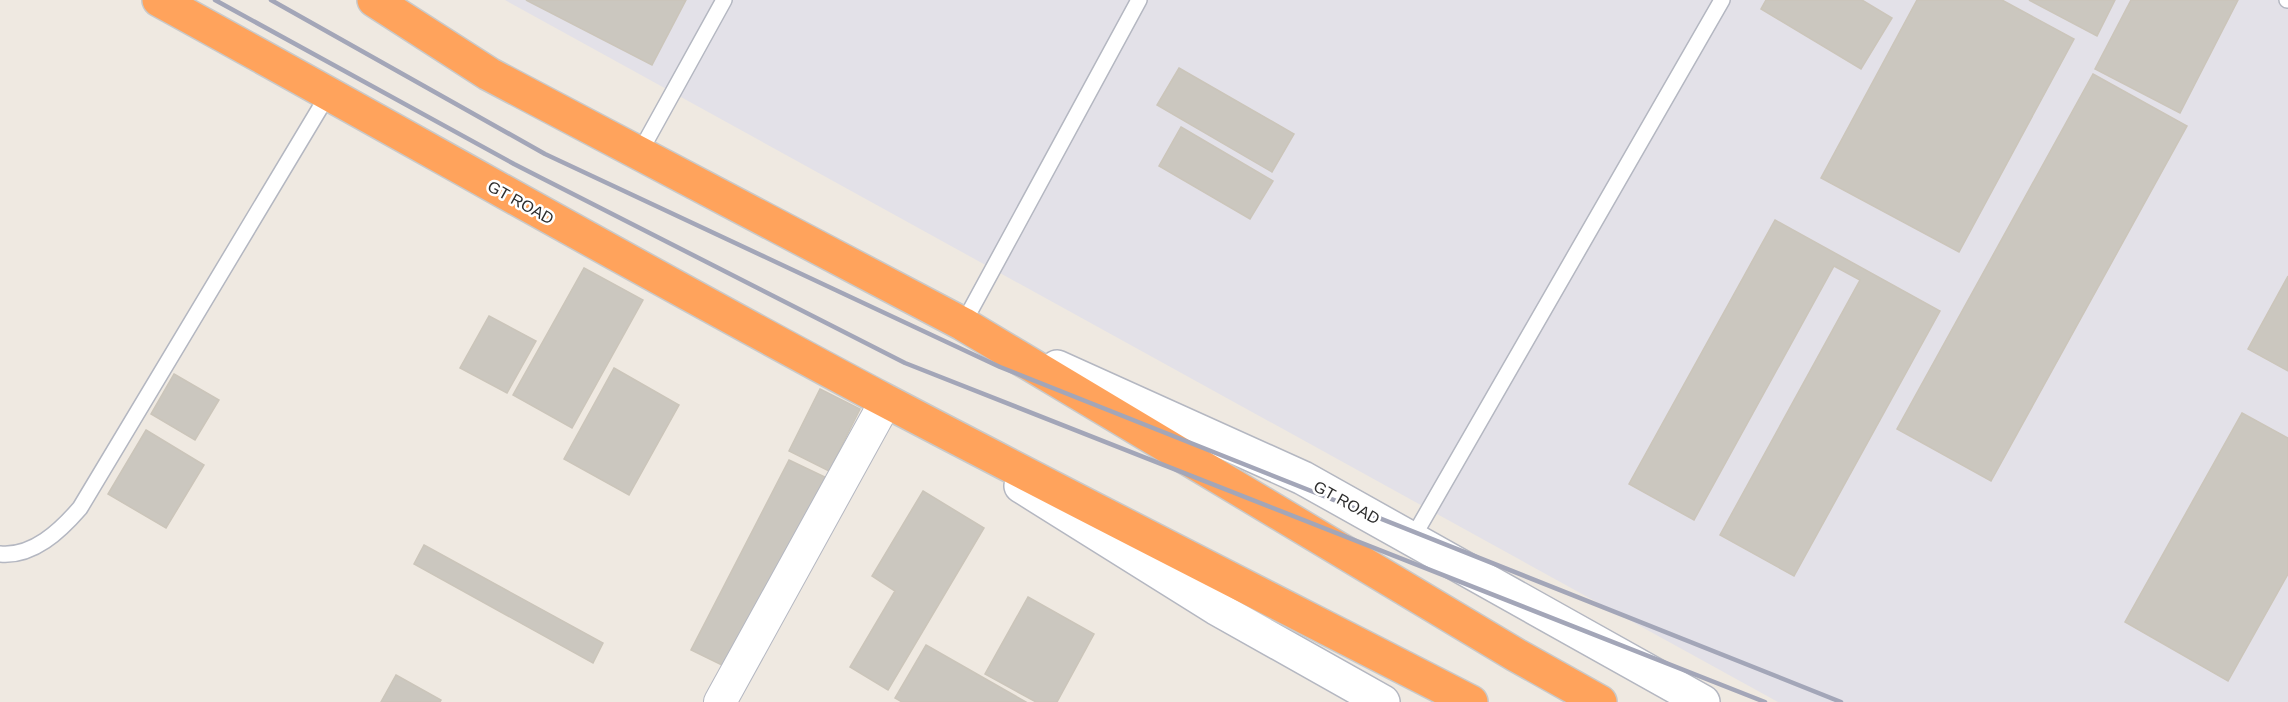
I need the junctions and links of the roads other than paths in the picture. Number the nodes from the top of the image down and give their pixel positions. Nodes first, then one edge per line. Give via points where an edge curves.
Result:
1 (159, 0) edge
2 (724, 0) edge
3 (1139, 0) edge
4 (1722, 0) edge
5 (390, 4) edge
6 (329, 93) junction
7 (640, 152) junction
8 (970, 328) junction
9 (886, 400) junction
10 (1412, 539) junction
11 (0, 554) edge
12 (720, 702) edge
13 (1383, 702) edge
14 (1471, 702) edge
15 (1600, 702) edge
16 (1703, 702) edge

1 - 6 highway, GT ROAD
2 - 7 lane
3 - 8 lane
4 - 10 lane
5 - 7 highway, GT ROAD via 489,74
6 - 9 highway, GT ROAD
6 - 11 lane via 80,508 59,533 33,547
7 - 8 highway, GT ROAD
8 - 10 main road, GT ROAD via 1303,478
8 - 15 highway, GT ROAD
9 - 12 street
9 - 13 main road, GT ROAD via 1216,608
9 - 14 highway, GT ROAD
10 - 16 main road, GT ROAD

